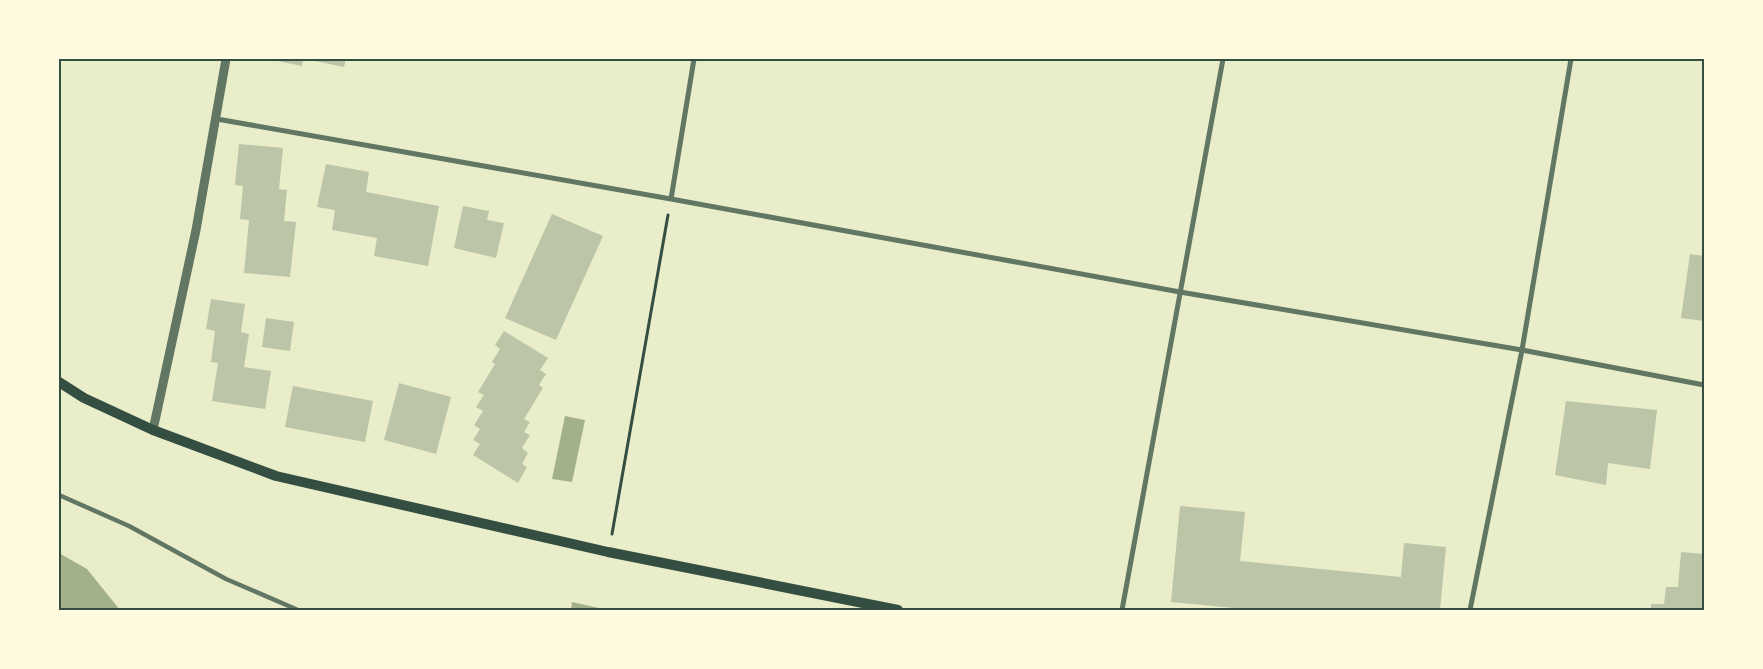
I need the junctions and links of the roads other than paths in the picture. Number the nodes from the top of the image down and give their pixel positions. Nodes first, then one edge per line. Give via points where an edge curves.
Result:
1 (226, 59) edge
2 (694, 59) edge
3 (1223, 59) edge
4 (1571, 59) edge
5 (217, 120) junction
6 (670, 199) junction
7 (1180, 292) junction
8 (1522, 350) junction
9 (59, 382) edge
10 (1704, 385) edge
11 (153, 430) junction
12 (59, 495) edge
13 (298, 610) edge
14 (898, 610) edge
15 (1122, 610) edge
16 (1470, 610) edge

1 - 5 street
2 - 6 street
3 - 7 street
4 - 8 street
5 - 6 street
5 - 11 street
6 - 7 street
7 - 8 street
7 - 15 street
8 - 10 street
8 - 16 street
9 - 11 main road via 84,398
11 - 14 main road via 276,476 608,552
12 - 13 street via 128,526 226,579

